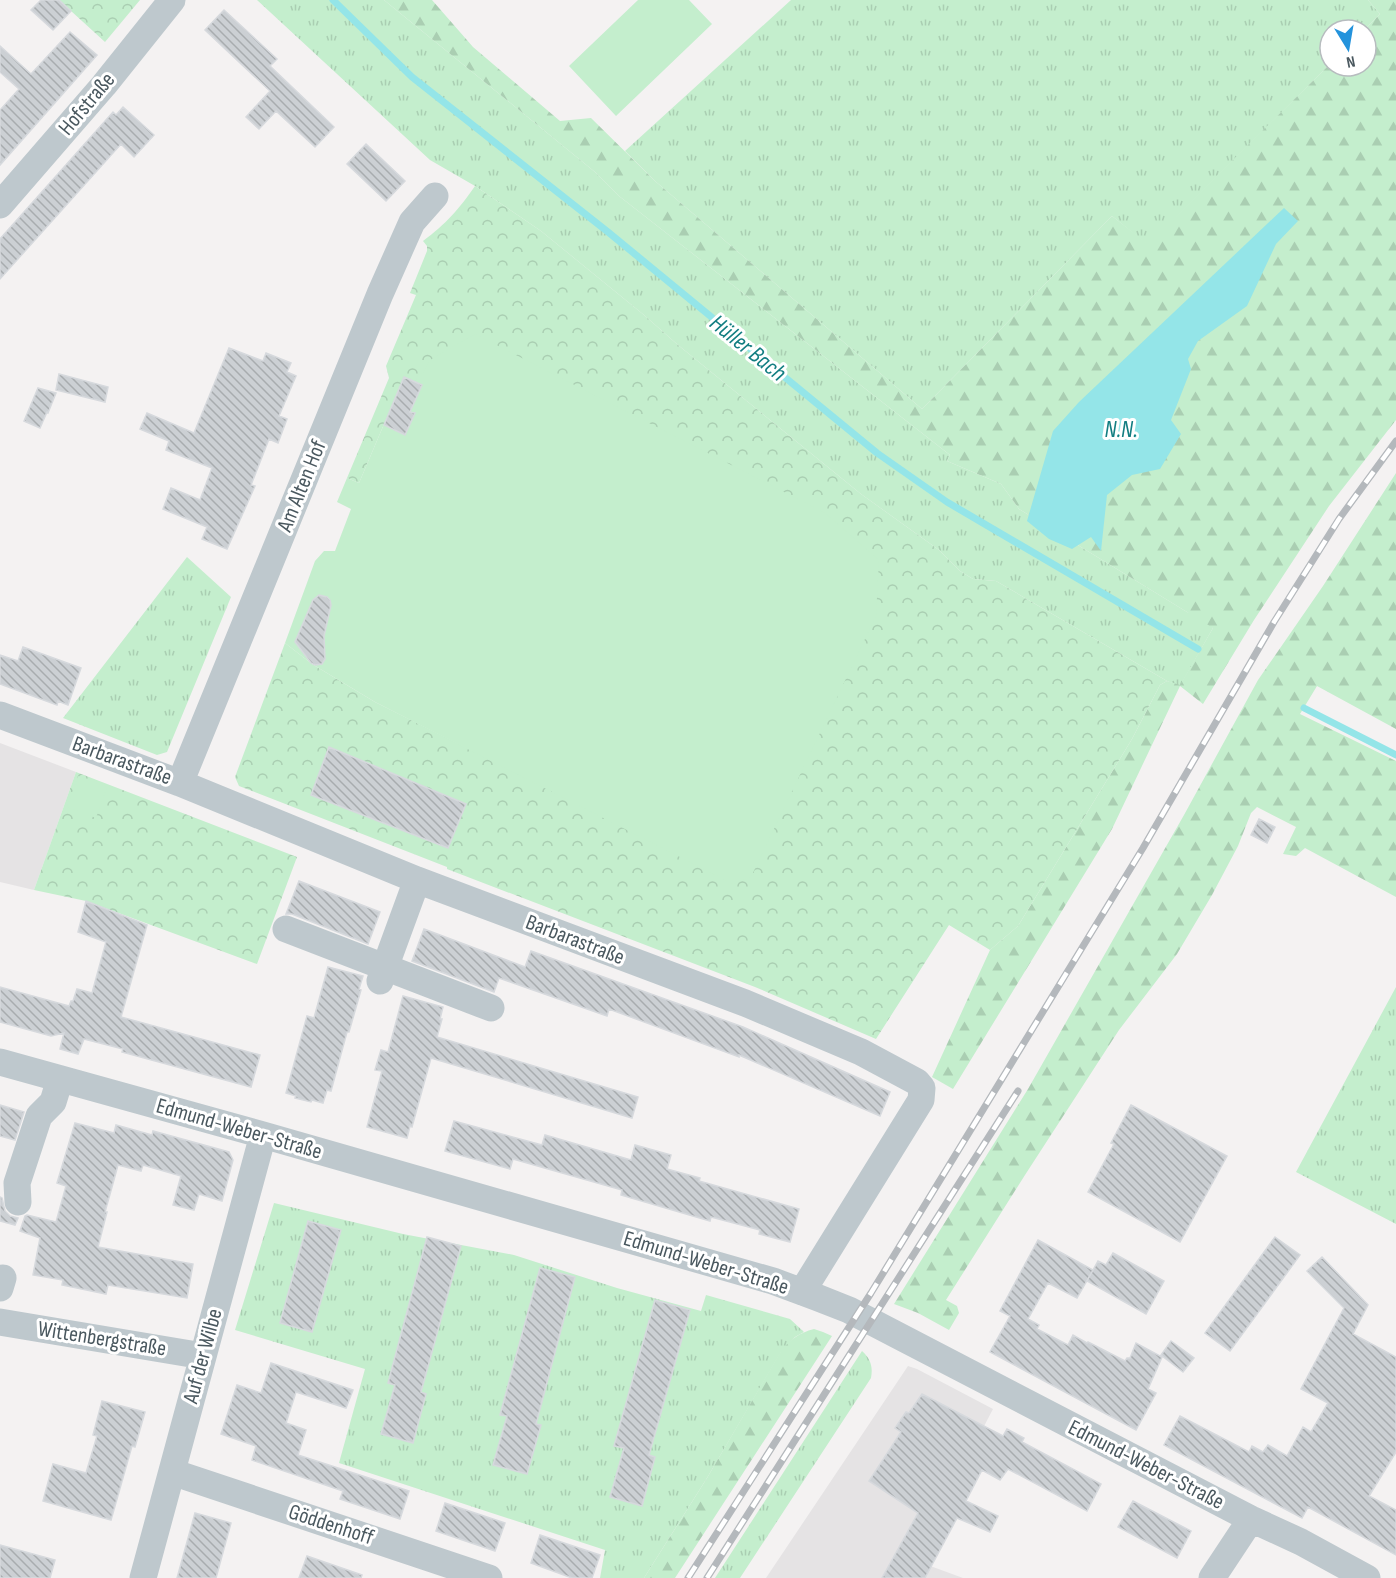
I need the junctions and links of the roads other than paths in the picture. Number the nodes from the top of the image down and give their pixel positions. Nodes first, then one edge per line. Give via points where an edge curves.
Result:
1 (172, 0) edge
2 (435, 196) dead end
3 (0, 205) edge
4 (0, 716) edge
5 (180, 783) junction
6 (417, 880) junction
7 (286, 929) dead end
8 (382, 974) junction
9 (491, 1008) dead end
10 (0, 1062) edge
11 (60, 1079) junction
12 (263, 1135) junction
13 (18, 1202) dead end
14 (802, 1292) junction
15 (0, 1322) edge
16 (203, 1356) junction
17 (172, 1472) junction
18 (1251, 1519) junction
19 (143, 1578) edge
20 (489, 1578) edge
21 (1212, 1578) edge
22 (1367, 1578) edge

1 - 3 street, Hofstraße
2 - 5 street, Am Alten Hof via 412,222 380,294
4 - 5 street, Barbarastraße
5 - 6 street, Barbarastraße
6 - 8 street
6 - 14 street, Barbarastraße via 745,1003 861,1052 917,1082 922,1088 921,1100
7 - 8 street
8 - 9 street
10 - 11 street, Edmund-Weber-Straße
11 - 12 street, Edmund-Weber-Straße
11 - 13 street via 53,1102 39,1116 18,1183
12 - 14 street, Edmund-Weber-Straße
12 - 16 street, Auf der Wilbe
14 - 18 street, Edmund-Weber-Straße via 849,1310
15 - 16 street, Wittenbergstraße
16 - 17 street, Auf der Wilbe
17 - 19 street, Auf der Wilbe
17 - 20 street, Göddenhoff
18 - 21 street
18 - 22 street, Edmund-Weber-Straße

